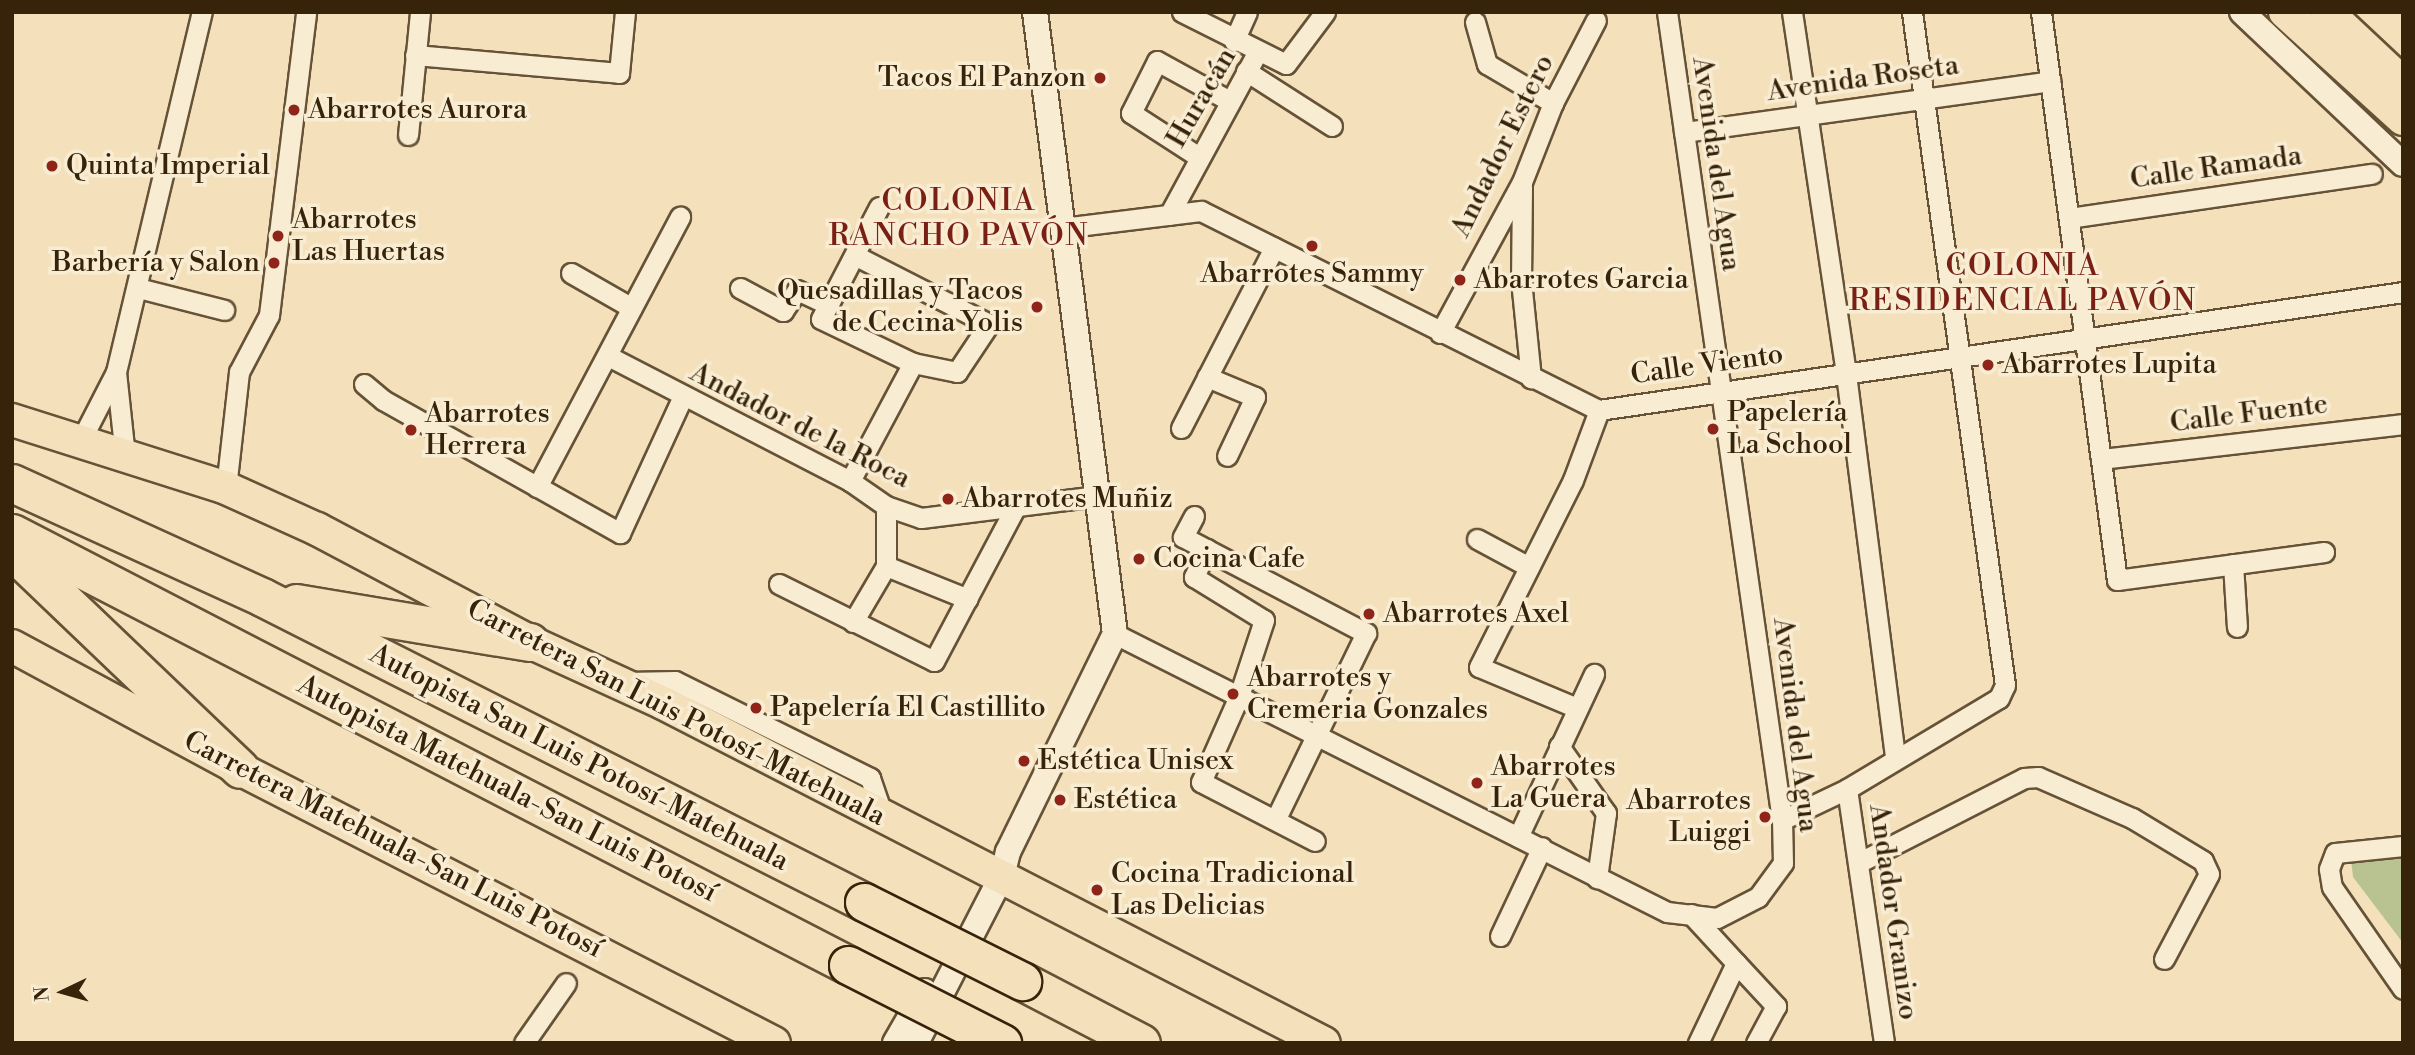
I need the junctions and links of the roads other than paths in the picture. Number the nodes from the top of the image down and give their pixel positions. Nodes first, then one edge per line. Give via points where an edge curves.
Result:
1 (202, 12) edge
2 (306, 12) edge
3 (420, 12) edge
4 (625, 12) edge
5 (1035, 12) edge
6 (1182, 12) edge
7 (1247, 12) edge
8 (1325, 12) edge
9 (1667, 12) edge
10 (1792, 12) edge
11 (1912, 12) edge
12 (2041, 12) edge
13 (2242, 12) edge
14 (2285, 12) edge
15 (2327, 12) edge
16 (1206, 17) edge
17 (1596, 20) dead end
18 (1475, 22) dead end
19 (1234, 41) junction
20 (1257, 53) junction
21 (415, 55) junction
22 (1245, 71) junction
23 (2050, 81) junction
24 (2403, 83) edge
25 (1923, 99) junction
26 (1228, 100) junction
27 (1553, 103) junction
28 (1809, 115) junction
29 (2403, 119) edge
30 (1332, 126) dead end
31 (1684, 132) junction
32 (408, 135) dead end
33 (1199, 157) junction
34 (2403, 164) edge
35 (2372, 174) dead end
36 (1522, 183) junction
37 (879, 207) dead end
38 (1169, 215) junction
39 (680, 217) dead end
40 (2069, 218) junction
41 (1062, 229) junction
42 (1274, 248) junction
43 (856, 256) junction
44 (570, 273) dead end
45 (138, 288) junction
46 (740, 288) dead end
47 (2403, 292) edge
48 (829, 305) junction
49 (632, 308) junction
50 (224, 310) dead end
51 (1440, 333) junction
52 (2085, 338) junction
53 (608, 356) junction
54 (1962, 358) junction
55 (912, 363) junction
56 (116, 372) junction
57 (1846, 374) junction
58 (1207, 377) junction
59 (1531, 378) junction
60 (365, 384) dead end
61 (1720, 391) junction
62 (682, 398) junction
63 (1599, 410) junction
64 (12, 420) edge
65 (2403, 424) edge
66 (1181, 428) dead end
67 (80, 442) junction
68 (125, 456) junction
69 (1227, 456) dead end
70 (2101, 459) junction
71 (12, 465) edge
72 (850, 481) junction
73 (12, 483) edge
74 (537, 487) junction
75 (226, 488) junction
76 (1098, 496) junction
77 (886, 506) junction
78 (1014, 508) junction
79 (1194, 516) dead end
80 (12, 533) edge
81 (1477, 539) dead end
82 (1207, 549) junction
83 (163, 550) junction
84 (12, 551) edge
85 (2324, 552) dead end
86 (2233, 564) junction
87 (886, 566) junction
88 (1529, 567) junction
89 (779, 584) dead end
90 (262, 597) junction
91 (968, 600) junction
92 (853, 622) junction
93 (2237, 627) dead end
94 (1115, 634) junction
95 (530, 642) junction
96 (12, 646) edge
97 (1594, 674) dead end
98 (1239, 696) junction
99 (1577, 708) junction
100 (1314, 734) junction
101 (1559, 746) junction
102 (1895, 758) junction
103 (240, 769) junction
104 (1847, 789) junction
105 (1276, 818) junction
106 (1782, 820) junction
107 (1518, 837) junction
108 (1315, 841) dead end
109 (2403, 846) edge
110 (1542, 847) junction
111 (1858, 863) junction
112 (1001, 866) junction
113 (1597, 878) junction
114 (1691, 914) junction
115 (1500, 936) dead end
116 (2164, 959) dead end
117 (1735, 963) junction
118 (566, 983) dead end
119 (2403, 989) edge
120 (524, 1043) edge
121 (774, 1043) edge
122 (895, 1043) edge
123 (916, 1043) edge
124 (1002, 1043) edge
125 (1141, 1043) edge
126 (1324, 1043) edge
127 (1698, 1043) edge
128 (1756, 1043) edge
129 (1884, 1043) edge

1 - 45 street
2 - 75 street via 269,315 239,372
3 - 21 street
4 - 21 street via 619,73
5 - 41 street
6 - 16 street
7 - 19 street
8 - 20 street, Huracán via 1290,62
9 - 31 street, Avenida del Agua
10 - 28 street
11 - 25 street
12 - 23 street
13 - 34 street
14 - 29 main road
15 - 24 main road
16 - 19 street
17 - 27 street, Andador Estero
18 - 27 street via 1487,64
19 - 20 street
20 - 22 street, Huracán
21 - 32 street
22 - 26 street, Huracán
22 - 30 street
23 - 25 street, Avenida Roseta
23 - 40 street
25 - 28 street, Avenida Roseta
25 - 54 street
26 - 33 street, Huracán
26 - 33 street via 1157,61 1131,113
27 - 36 street, Andador Estero
28 - 31 street, Avenida Roseta
28 - 57 street
31 - 61 street, Avenida del Agua
33 - 38 street, Huracán
35 - 40 street, Calle Ramada
36 - 51 street, Andador Estero
36 - 59 street via 1521,280
37 - 43 street
38 - 41 street, Calle Viento
38 - 42 street, Calle Viento via 1201,211
39 - 49 street
40 - 52 street
41 - 76 street
42 - 51 street, Calle Viento
42 - 58 street
43 - 48 street
43 - 55 street via 989,324 957,372
44 - 49 street
45 - 50 street
45 - 56 street
46 - 48 street via 783,310 797,290
47 - 52 street, Calle Viento
48 - 55 street via 821,319
49 - 53 street
51 - 59 street, Calle Viento
52 - 54 street, Calle Viento
52 - 70 street
53 - 62 street, Andador de la Roca
53 - 74 street
54 - 57 street, Calle Viento
54 - 102 street via 2005,685 1999,698
55 - 72 street
56 - 67 street
56 - 68 street
57 - 61 street, Calle Viento
57 - 102 street
58 - 66 street
58 - 69 street via 1255,397
59 - 63 street, Calle Viento
60 - 74 street via 383,401
61 - 63 street, Calle Viento
61 - 106 street, Avenida del Agua
62 - 72 street, Andador de la Roca
62 - 74 street via 620,533
63 - 88 street via 1573,480
64 - 67 main road, Carretera San Luis Potosí-Matehuala
65 - 70 street, Calle Fuente
67 - 68 main road, Carretera San Luis Potosí-Matehuala
68 - 75 main road, Carretera San Luis Potosí-Matehuala
70 - 86 street via 2117,580
71 - 83 highway
72 - 77 street, Andador de la Roca
73 - 83 highway, Autopista San Luis Potosí-Matehuala
75 - 95 main road, Carretera San Luis Potosí-Matehuala via 317,529
76 - 78 street, Andador de la Roca
76 - 94 street
77 - 78 street, Andador de la Roca via 929,519
77 - 87 street
78 - 91 street
79 - 82 street via 1183,537
80 - 124 highway, Autopista Matehuala-San Luis Potosí, bridge
81 - 88 street
82 - 98 street via 1194,577 1264,620
82 - 100 street via 1366,633
83 - 90 highway, Autopista San Luis Potosí-Matehuala
84 - 103 highway
85 - 86 street
86 - 93 street
87 - 91 street
87 - 92 street
88 - 99 street via 1479,667
89 - 92 street
90 - 95 highway
90 - 125 highway, Autopista San Luis Potosí-Matehuala, bridge
91 - 92 street via 934,661
94 - 98 street, Avenida del Agua
94 - 112 street
95 - 112 main road, Carretera San Luis Potosí-Matehuala via 883,816
96 - 103 main road, Carretera Matehuala-San Luis Potosí
97 - 99 street
98 - 100 street, Avenida del Agua
98 - 105 street via 1200,782
99 - 101 street
100 - 105 street
100 - 107 street, Avenida del Agua
101 - 107 street
101 - 113 street via 1606,813
102 - 104 street
103 - 121 main road, Carretera Matehuala-San Luis Potosí
104 - 106 street
104 - 111 street, Andador Granizo
105 - 108 street
106 - 114 street, Avenida del Agua via 1783,863 1758,897 1717,918
107 - 110 street, Avenida del Agua
109 - 119 street via 2335,853 2329,869 2332,887
110 - 113 street, Avenida del Agua
110 - 115 street
111 - 116 street via 2024,778 2038,777 2132,818 2203,862 2208,874
111 - 129 street, Andador Granizo
112 - 122 street
112 - 123 street
112 - 126 main road, Carretera San Luis Potosí-Matehuala
113 - 114 street, Avenida del Agua via 1667,912
114 - 117 street
117 - 127 street
117 - 128 street via 1776,1006
118 - 120 street

